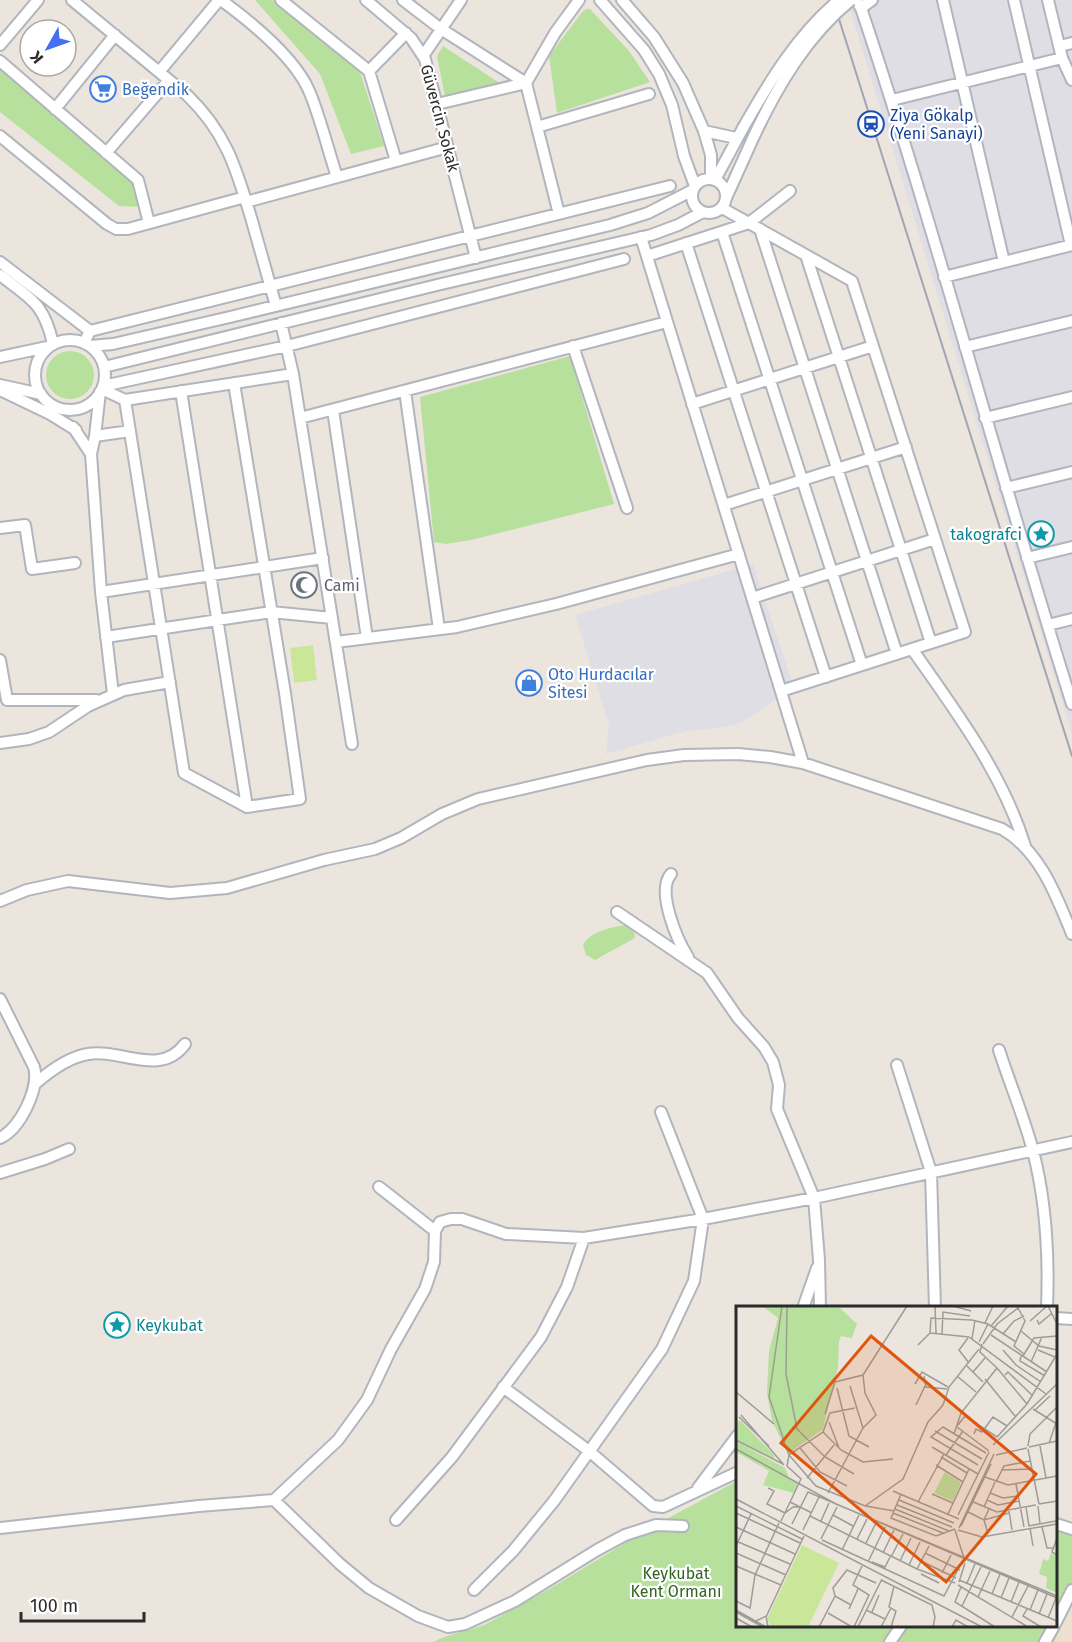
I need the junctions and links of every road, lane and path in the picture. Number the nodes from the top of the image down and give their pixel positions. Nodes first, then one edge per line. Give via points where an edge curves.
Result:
1 (38, 0) edge
2 (72, 0) edge
3 (220, 0) edge
4 (281, 0) edge
5 (366, 0) edge
6 (402, 0) edge
7 (461, 0) edge
8 (579, 0) edge
9 (600, 0) edge
10 (622, 0) edge
11 (839, 0) edge
12 (851, 0) edge
13 (872, 0) edge
14 (943, 0) edge
15 (1014, 0) edge
16 (1048, 0) edge
17 (859, 4) edge
18 (441, 29) junction
19 (406, 33) junction
20 (115, 35) junction
21 (1072, 43) edge
22 (0, 45) edge
23 (1059, 46) junction
24 (423, 56) junction
25 (1062, 58) junction
26 (0, 61) edge
27 (1029, 66) junction
28 (369, 71) junction
29 (159, 72) junction
30 (169, 80) junction
31 (1072, 80) edge
32 (963, 82) junction
33 (526, 83) junction
34 (649, 94) dead end
35 (892, 100) junction
36 (437, 104) junction
37 (55, 109) junction
38 (537, 127) junction
39 (704, 131) junction
40 (0, 136) edge
41 (736, 138) junction
42 (448, 147) junction
43 (106, 153) junction
44 (396, 161) junction
45 (337, 177) junction
46 (713, 179) junction
47 (670, 186) dead end
48 (694, 188) junction
49 (790, 191) dead end
50 (245, 200) junction
51 (724, 203) junction
52 (703, 212) junction
53 (559, 214) junction
54 (149, 223) junction
55 (749, 223) junction
56 (760, 229) junction
57 (722, 232) junction
58 (471, 237) junction
59 (641, 237) junction
60 (686, 243) junction
61 (1072, 245) edge
62 (806, 255) junction
63 (647, 256) junction
64 (476, 258) junction
65 (624, 260) dead end
66 (0, 262) edge
67 (1004, 262) junction
68 (0, 275) edge
69 (944, 277) junction
70 (270, 286) junction
71 (276, 306) junction
72 (1072, 321) edge
73 (667, 322) junction
74 (281, 323) junction
75 (90, 331) junction
76 (87, 344) junction
77 (50, 346) junction
78 (287, 346) junction
79 (573, 346) junction
80 (873, 346) junction
81 (964, 347) junction
82 (0, 357) edge
83 (839, 357) junction
84 (104, 367) junction
85 (804, 368) junction
86 (293, 374) junction
87 (770, 379) junction
88 (234, 383) junction
89 (0, 385) edge
90 (102, 389) junction
91 (0, 390) edge
92 (734, 390) junction
93 (181, 391) junction
94 (405, 391) junction
95 (41, 394) junction
96 (1072, 397) edge
97 (125, 400) junction
98 (692, 404) junction
99 (62, 409) junction
100 (333, 410) junction
101 (300, 418) junction
102 (985, 418) junction
103 (75, 430) junction
104 (130, 431) junction
105 (95, 436) junction
106 (906, 447) junction
107 (91, 454) junction
108 (871, 458) junction
109 (837, 469) junction
110 (1072, 472) edge
111 (802, 480) junction
112 (1006, 488) junction
113 (766, 492) junction
114 (724, 505) junction
115 (627, 508) dead end
116 (0, 528) edge
117 (935, 539) junction
118 (1072, 547) edge
119 (901, 550) junction
120 (739, 554) junction
121 (323, 558) junction
122 (1026, 558) junction
123 (867, 561) junction
124 (75, 563) dead end
125 (264, 567) junction
126 (832, 572) junction
127 (210, 576) junction
128 (154, 584) junction
129 (796, 584) junction
130 (101, 592) junction
131 (752, 598) junction
132 (271, 612) junction
133 (332, 618) junction
134 (1072, 619) edge
135 (217, 620) junction
136 (1047, 625) junction
137 (161, 629) junction
138 (439, 629) junction
139 (106, 637) junction
140 (367, 638) junction
141 (336, 642) junction
142 (931, 643) junction
143 (912, 649) junction
144 (897, 654) junction
145 (0, 660) edge
146 (862, 665) junction
147 (826, 676) junction
148 (170, 682) junction
149 (781, 691) junction
150 (113, 694) junction
151 (99, 700) junction
152 (1071, 700) edge
153 (0, 743) edge
154 (352, 744) dead end
155 (803, 764) junction
156 (247, 807) junction
157 (1025, 846) junction
158 (671, 874) dead end
159 (0, 901) edge
160 (617, 912) dead end
161 (1072, 934) edge
162 (690, 960) junction
163 (0, 999) edge
164 (185, 1044) dead end
165 (999, 1050) dead end
166 (897, 1065) dead end
167 (36, 1083) junction
168 (662, 1113) dead end
169 (0, 1138) edge
170 (1072, 1142) edge
171 (69, 1149) dead end
172 (1033, 1151) junction
173 (931, 1172) junction
174 (0, 1173) edge
175 (379, 1187) dead end
176 (814, 1198) junction
177 (703, 1219) junction
178 (435, 1231) junction
179 (584, 1238) junction
180 (819, 1260) junction
181 (804, 1306) edge
182 (820, 1306) edge
183 (935, 1306) edge
184 (1047, 1306) edge
185 (1057, 1318) edge
186 (1072, 1319) edge
187 (503, 1387) junction
188 (736, 1438) edge
189 (589, 1451) junction
190 (736, 1473) edge
191 (694, 1493) junction
192 (274, 1500) junction
193 (396, 1520) dead end
194 (1057, 1524) edge
195 (683, 1526) dead end
196 (0, 1528) edge
197 (1072, 1529) edge
198 (474, 1590) dead end
199 (1072, 1590) edge
200 (1057, 1620) edge
201 (900, 1627) edge
202 (1054, 1627) edge
203 (890, 1642) edge
204 (1046, 1642) edge

1 - 22 street
2 - 20 street
3 - 29 street
3 - 45 street via 268,39 305,84
4 - 28 street
5 - 19 street, Güvercin Sokak
6 - 18 street
7 - 18 street
8 - 33 street
9 - 48 street via 644,50 659,74 672,105
10 - 39 street via 660,45 683,83
11 - 41 street, bridge via 801,39
12 - 51 street, bridge via 804,49 774,96
13 - 17 street
14 - 32 street
15 - 27 street
16 - 23 street
17 - 35 street
18 - 24 street
18 - 33 street
19 - 24 street, Güvercin Sokak
19 - 28 street
20 - 29 street
20 - 37 street
21 - 23 street
23 - 25 street
24 - 36 street, Güvercin Sokak
25 - 27 street
25 - 31 street
26 - 37 street
27 - 32 street
27 - 61 street
28 - 44 street
29 - 30 street
30 - 43 street
30 - 50 street via 218,131 232,157
32 - 35 street
32 - 67 street
33 - 36 street
33 - 38 street
34 - 38 street
35 - 69 street
36 - 42 street, Güvercin Sokak
37 - 43 street
38 - 53 street
39 - 41 street
39 - 46 street
40 - 54 street via 111,227 124,229
41 - 46 street
42 - 44 street
42 - 58 street, Güvercin Sokak
43 - 54 street via 138,180
44 - 45 street
45 - 50 street
46 - 48 street via 702,180
46 - 51 street via 722,185
47 - 53 street
48 - 52 street via 693,203
48 - 64 street via 664,206 623,222
49 - 55 street
50 - 54 street
50 - 70 street
51 - 52 street via 712,213
51 - 55 street
52 - 59 street
53 - 58 street
55 - 56 street
55 - 57 street
56 - 62 street
56 - 85 street
57 - 60 street
57 - 87 street
58 - 64 street, Güvercin Sokak
58 - 70 street
59 - 63 street
59 - 74 street
60 - 63 street
60 - 92 street
61 - 67 street
62 - 80 street via 852,281
62 - 83 street
63 - 73 street
64 - 71 street
65 - 78 street
66 - 75 street
67 - 69 street
68 - 77 street via 38,304
69 - 81 street
70 - 71 street
70 - 75 street
71 - 76 street via 112,344
72 - 81 street
73 - 79 street
73 - 98 street
74 - 78 street
74 - 84 street
75 - 76 street
76 - 77 street via 65,340
76 - 84 street via 99,355
77 - 82 street
77 - 95 street via 39,357 35,369
78 - 86 street
78 - 90 street
79 - 94 street
79 - 115 street
80 - 83 street
80 - 106 street
81 - 102 street
83 - 85 street
83 - 108 street
84 - 90 street
85 - 87 street
85 - 109 street
86 - 88 street
86 - 101 street
87 - 92 street
87 - 111 street
88 - 93 street
88 - 125 street
89 - 95 street
90 - 97 street
90 - 99 street via 87,405
90 - 105 street
91 - 103 street
92 - 98 street
92 - 113 street
93 - 97 street
93 - 127 street
94 - 100 street
94 - 138 street
95 - 99 street
96 - 102 street
97 - 104 street
98 - 114 street
99 - 103 street
100 - 101 street
100 - 140 street
101 - 121 street
102 - 112 street
103 - 107 street
104 - 105 street
104 - 128 street
105 - 107 street
106 - 108 street
106 - 117 street
107 - 130 street
108 - 109 street
108 - 119 street
109 - 111 street
109 - 123 street
110 - 112 street
111 - 113 street
111 - 126 street
112 - 122 street
113 - 114 street
113 - 129 street
114 - 120 street
116 - 124 street via 25,525 32,569
117 - 119 street
117 - 142 street via 965,632
118 - 122 street
119 - 123 street
119 - 142 street
120 - 131 street
120 - 138 street via 556,604
121 - 125 street
121 - 133 street
122 - 136 street
123 - 126 street
123 - 144 street
125 - 127 street
125 - 132 street
126 - 129 street
126 - 146 street
127 - 128 street
127 - 135 street
128 - 130 street
128 - 137 street
129 - 131 street
129 - 147 street
130 - 139 street
131 - 149 street
132 - 133 street
132 - 135 street
132 - 156 street via 300,799
133 - 141 street
134 - 136 street
135 - 137 street
135 - 156 street
136 - 152 street
137 - 139 street
137 - 148 street
138 - 140 street
139 - 150 street
140 - 141 street
141 - 154 street
142 - 143 street
143 - 144 street
143 - 157 street via 999,782
144 - 146 street
145 - 151 street via 7,700
146 - 147 street
147 - 149 street
148 - 150 street
148 - 156 street via 184,773
149 - 155 street
150 - 151 street
151 - 153 street via 49,732
155 - 157 street via 993,825
155 - 159 street via 738,754 647,760 478,799 375,849 227,888 170,893 68,881
157 - 161 street via 1043,871
158 - 162 street via 665,886 669,910
160 - 162 street
162 - 176 street via 712,978 773,1062 779,1085 777,1109
163 - 167 street via 34,1067
164 - 167 street via 172,1056 154,1060 133,1060 106,1053 82,1055
165 - 172 street
166 - 173 street
167 - 169 street via 16,1125
168 - 177 street
170 - 172 street
171 - 174 street
172 - 173 street
172 - 184 street via 1045,1222
173 - 176 street
173 - 183 street
175 - 178 street
176 - 177 street
176 - 180 street
177 - 179 street
177 - 189 street via 694,1281 662,1349
178 - 179 street via 440,1222 457,1218 506,1234
178 - 192 street via 429,1281 366,1401 338,1440
179 - 187 street via 552,1318
180 - 181 street
180 - 182 street
185 - 186 street
187 - 189 street
187 - 193 street via 453,1457
188 - 191 street
189 - 191 street via 653,1506 663,1506
189 - 198 street via 513,1551
190 - 191 street
192 - 195 street via 369,1588 418,1616 448,1627 465,1624 515,1601 626,1535 656,1525
192 - 196 street
194 - 197 street
199 - 200 street
201 - 203 street
202 - 204 street

